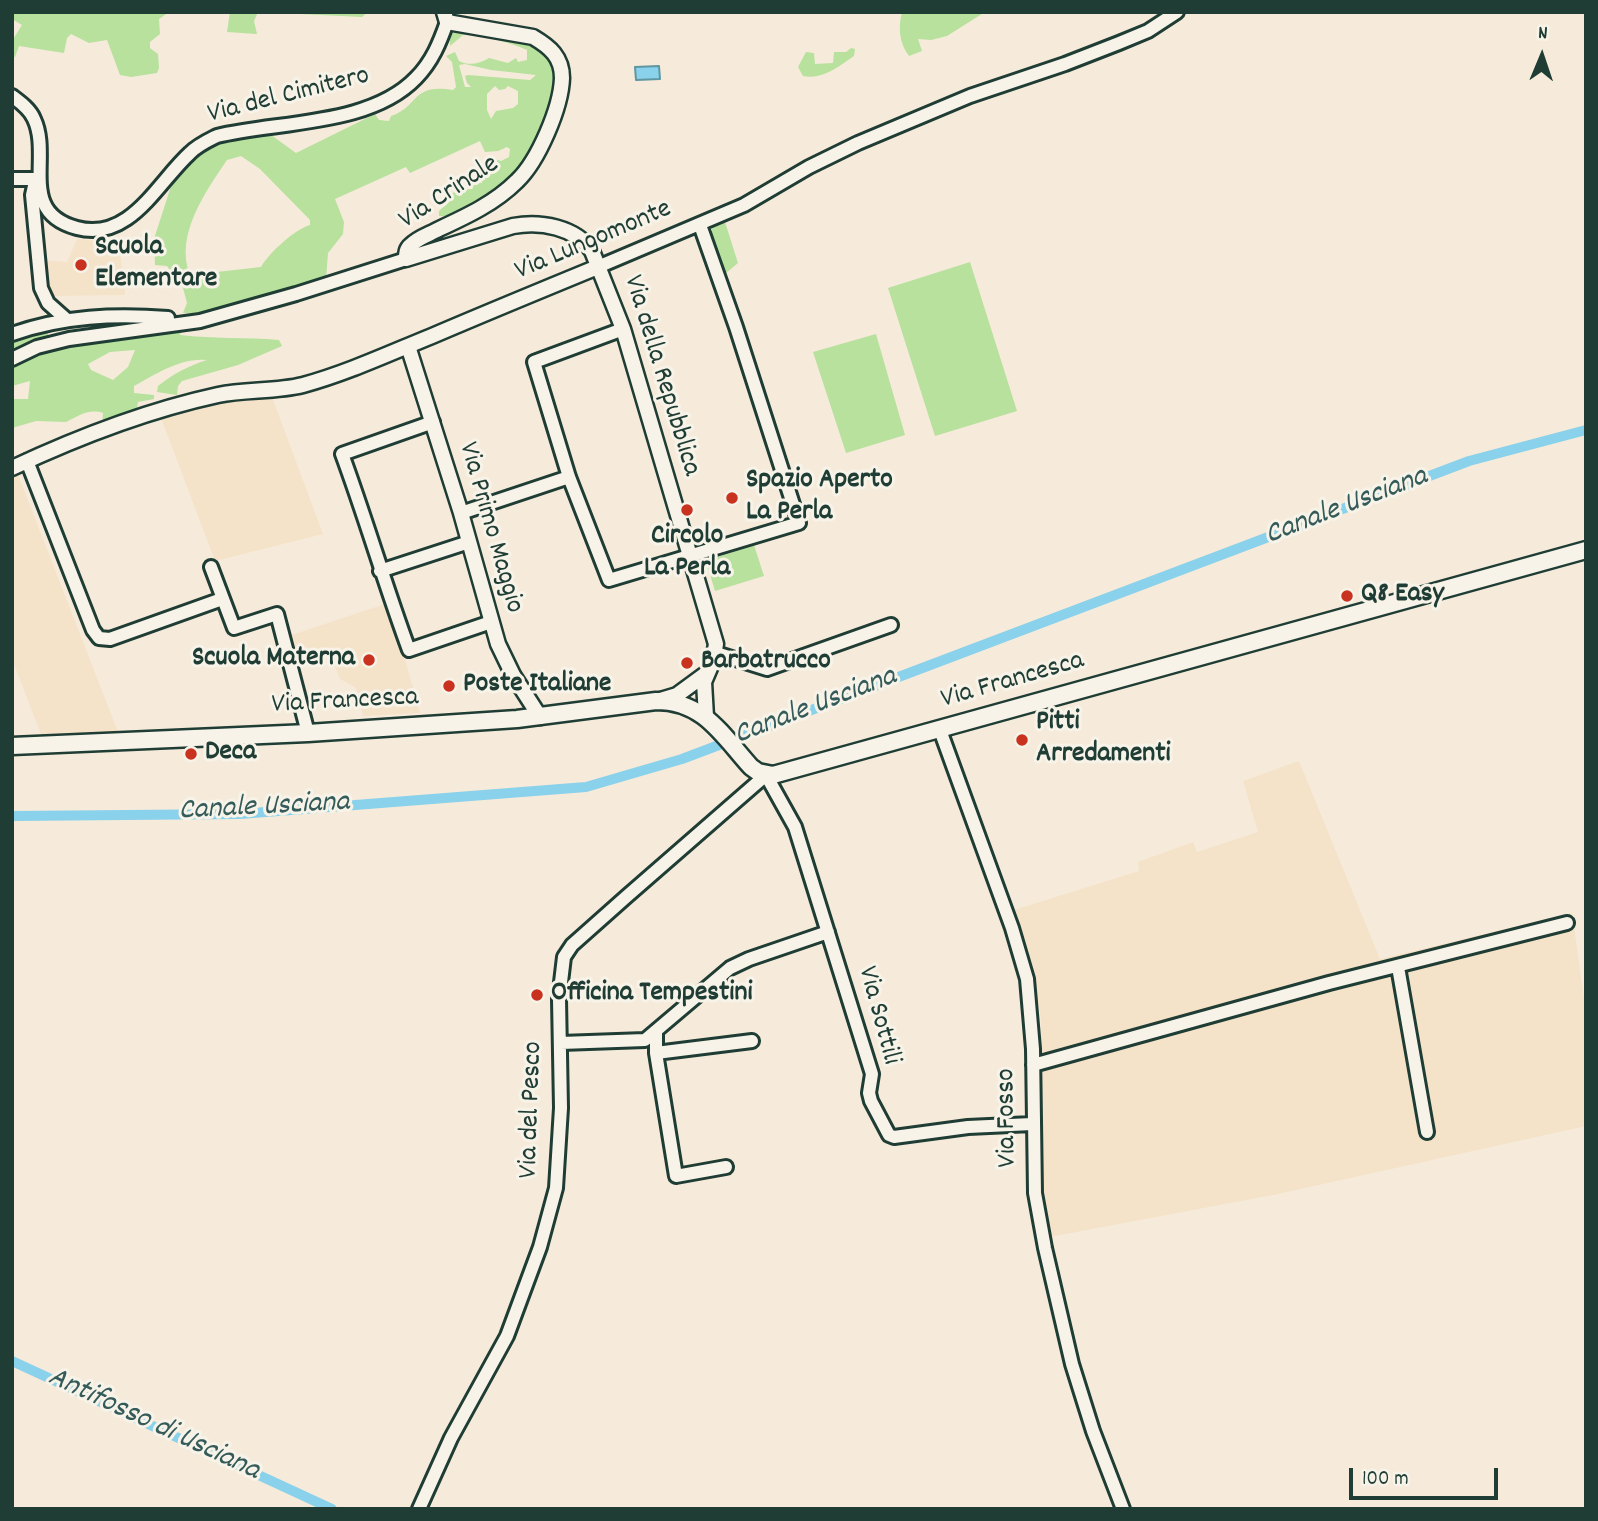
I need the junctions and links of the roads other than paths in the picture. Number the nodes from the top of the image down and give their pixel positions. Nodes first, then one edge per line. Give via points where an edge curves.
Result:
1 (1177, 12) edge
2 (446, 17) edge
3 (12, 96) edge
4 (12, 179) edge
5 (39, 179) junction
6 (699, 225) junction
7 (406, 260) junction
8 (600, 266) junction
9 (66, 319) junction
10 (200, 321) junction
11 (623, 329) junction
12 (12, 334) edge
13 (405, 347) junction
14 (12, 359) edge
15 (433, 422) junction
16 (27, 461) junction
17 (12, 468) edge
18 (569, 477) junction
19 (461, 513) junction
20 (468, 542) junction
21 (1586, 550) edge
22 (691, 555) junction
23 (211, 568) dead end
24 (380, 571) junction
25 (222, 598) junction
26 (491, 622) junction
27 (891, 625) dead end
28 (716, 653) junction
29 (702, 679) junction
30 (656, 701) junction
31 (689, 706) junction
32 (706, 717) junction
33 (540, 718) junction
34 (940, 730) junction
35 (308, 733) junction
36 (12, 746) edge
37 (758, 771) junction
38 (1567, 923) dead end
39 (828, 932) junction
40 (1398, 967) junction
41 (656, 1032) junction
42 (752, 1041) dead end
43 (561, 1043) junction
44 (656, 1053) junction
45 (1033, 1065) junction
46 (1032, 1124) junction
47 (1427, 1132) dead end
48 (726, 1167) dead end
49 (419, 1509) edge
50 (1124, 1509) edge

1 - 6 street, Via Lungomonte via 1119,44 970,96 858,143
2 - 5 street, Via del Cimitero via 429,62 407,87 358,111 217,136 189,153 135,213 110,228 80,229 59,220 44,202
2 - 7 street, Via Crinale via 533,37 558,56 561,89 528,170 483,207 414,242
3 - 5 street via 36,125
4 - 5 street
5 - 9 street via 32,195 39,281 48,303
6 - 8 street, Via Lungomonte
6 - 22 street via 799,523
7 - 8 street, Via della Repubblica via 531,224 578,236
7 - 10 street, Via della Repubblica
8 - 11 street, Via della Repubblica
8 - 13 street, Via Lungomonte
9 - 10 street, Via della Repubblica
9 - 12 street, Via della Repubblica
10 - 14 street, Via della Repubblica via 69,339
11 - 18 street via 534,362
11 - 22 street, Via della Repubblica
13 - 15 street, Via Primo Maggio
13 - 16 street, Via Lungomonte via 303,384 229,393 174,406
15 - 19 street, Via Primo Maggio
15 - 24 street via 342,454
16 - 17 street, Via Lungomonte
16 - 25 street via 99,638 110,639
18 - 19 street
18 - 22 street via 609,580
19 - 20 street, Via Primo Maggio
20 - 24 street
20 - 26 street, Via Primo Maggio
21 - 34 main road, Via Francesca
22 - 28 street, Via della Repubblica
23 - 25 street
24 - 26 street via 409,650
25 - 35 street via 234,628 276,614
26 - 33 street, Via Primo Maggio via 505,660
27 - 28 street via 767,669
28 - 29 street
29 - 30 street via 677,695
29 - 31 street
29 - 32 street
30 - 31 main road, Via Francesca
30 - 33 main road, Via Francesca
31 - 32 main road, Via Francesca
32 - 37 main road, Via Francesca
33 - 35 main road, Via Francesca
34 - 37 main road, Via Francesca via 784,773
34 - 45 street, Via Fosso via 1027,979
35 - 36 main road, Via Francesca
37 - 39 street, Via Sottili via 795,827
37 - 43 street, Via del Pesco via 711,821 572,945 559,981
38 - 40 street
39 - 41 street via 730,968
39 - 46 street, Via Sottili via 872,1074 871,1101 889,1135
40 - 45 street
40 - 47 street
41 - 43 street via 645,1040
41 - 44 street
42 - 44 street
43 - 49 street, Via del Pesco via 558,1174 540,1247 507,1336 451,1438
44 - 48 street via 676,1176
45 - 46 street, Via Fosso
46 - 50 street, Via Fosso via 1035,1193 1072,1364

